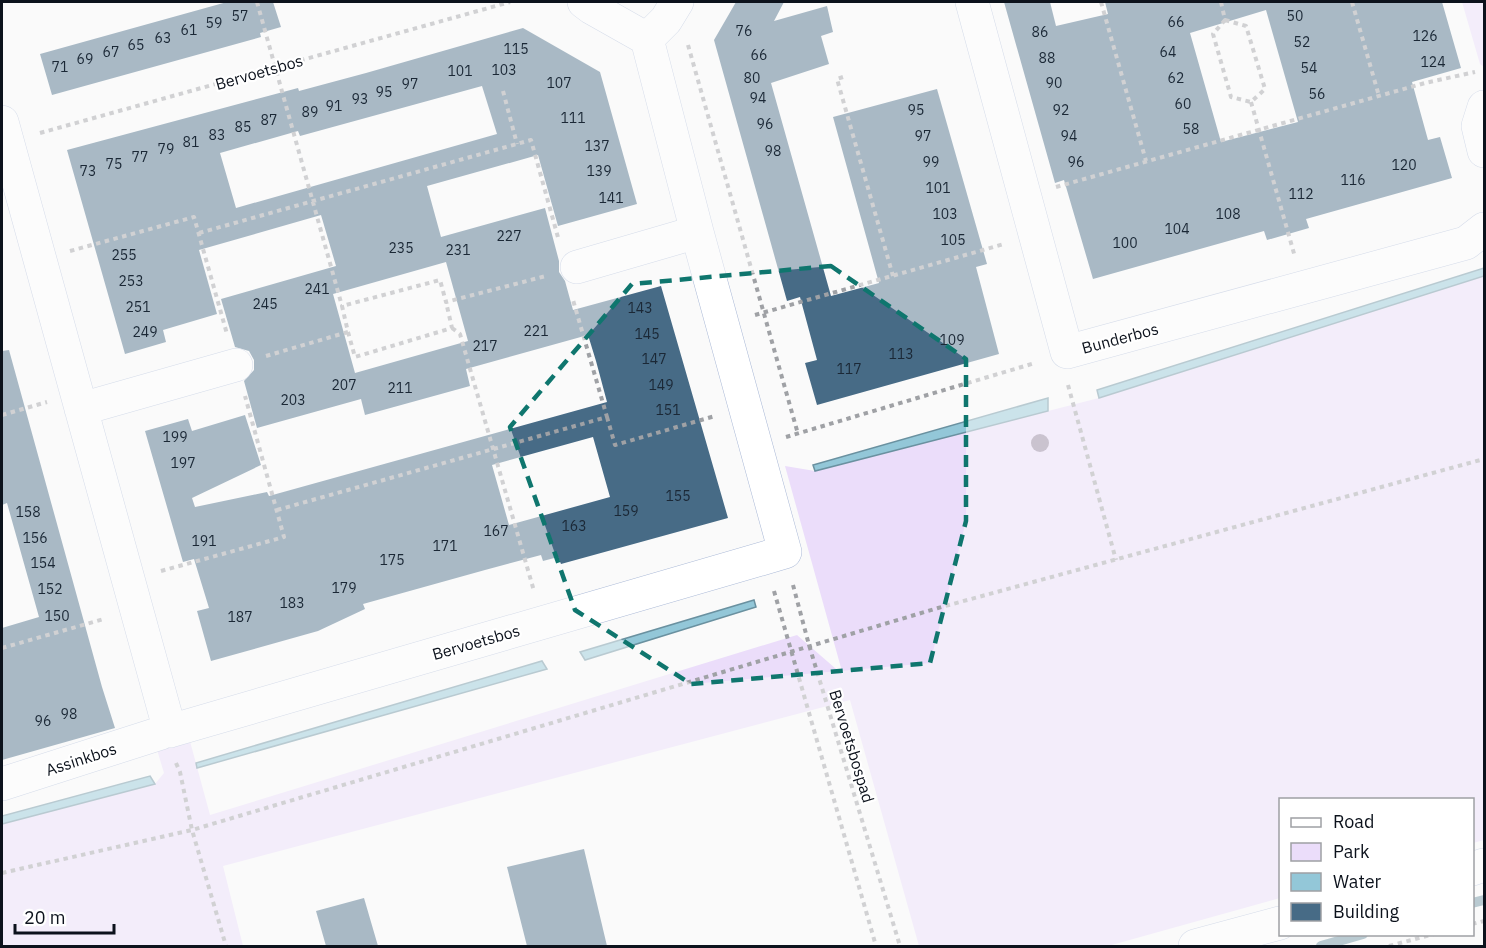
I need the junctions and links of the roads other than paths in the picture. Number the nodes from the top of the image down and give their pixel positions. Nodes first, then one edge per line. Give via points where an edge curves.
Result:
1 (584, 2) edge
2 (676, 2) edge
3 (972, 2) edge
4 (647, 39) junction
5 (1485, 107) edge
6 (5, 133) edge
7 (1485, 151) edge
8 (1485, 229) edge
9 (696, 232) junction
10 (570, 269) road end
11 (236, 365) road end
12 (79, 402) junction
13 (161, 733) road end
14 (2, 784) edge
15 (1279, 923) edge
16 (1238, 941) edge
17 (1195, 946) edge

1 - 4 street
2 - 4 street via 666,20
3 - 8 street, Bunderbos via 1067,352 1466,243
4 - 9 street
5 - 7 street via 1478,126
6 - 12 street, Bervoetsbos
9 - 10 street
9 - 12 street, Bervoetsbos via 756,447 775,555 170,731
11 - 12 street
13 - 14 street, Assinkbos
15 - 16 street
16 - 17 street

